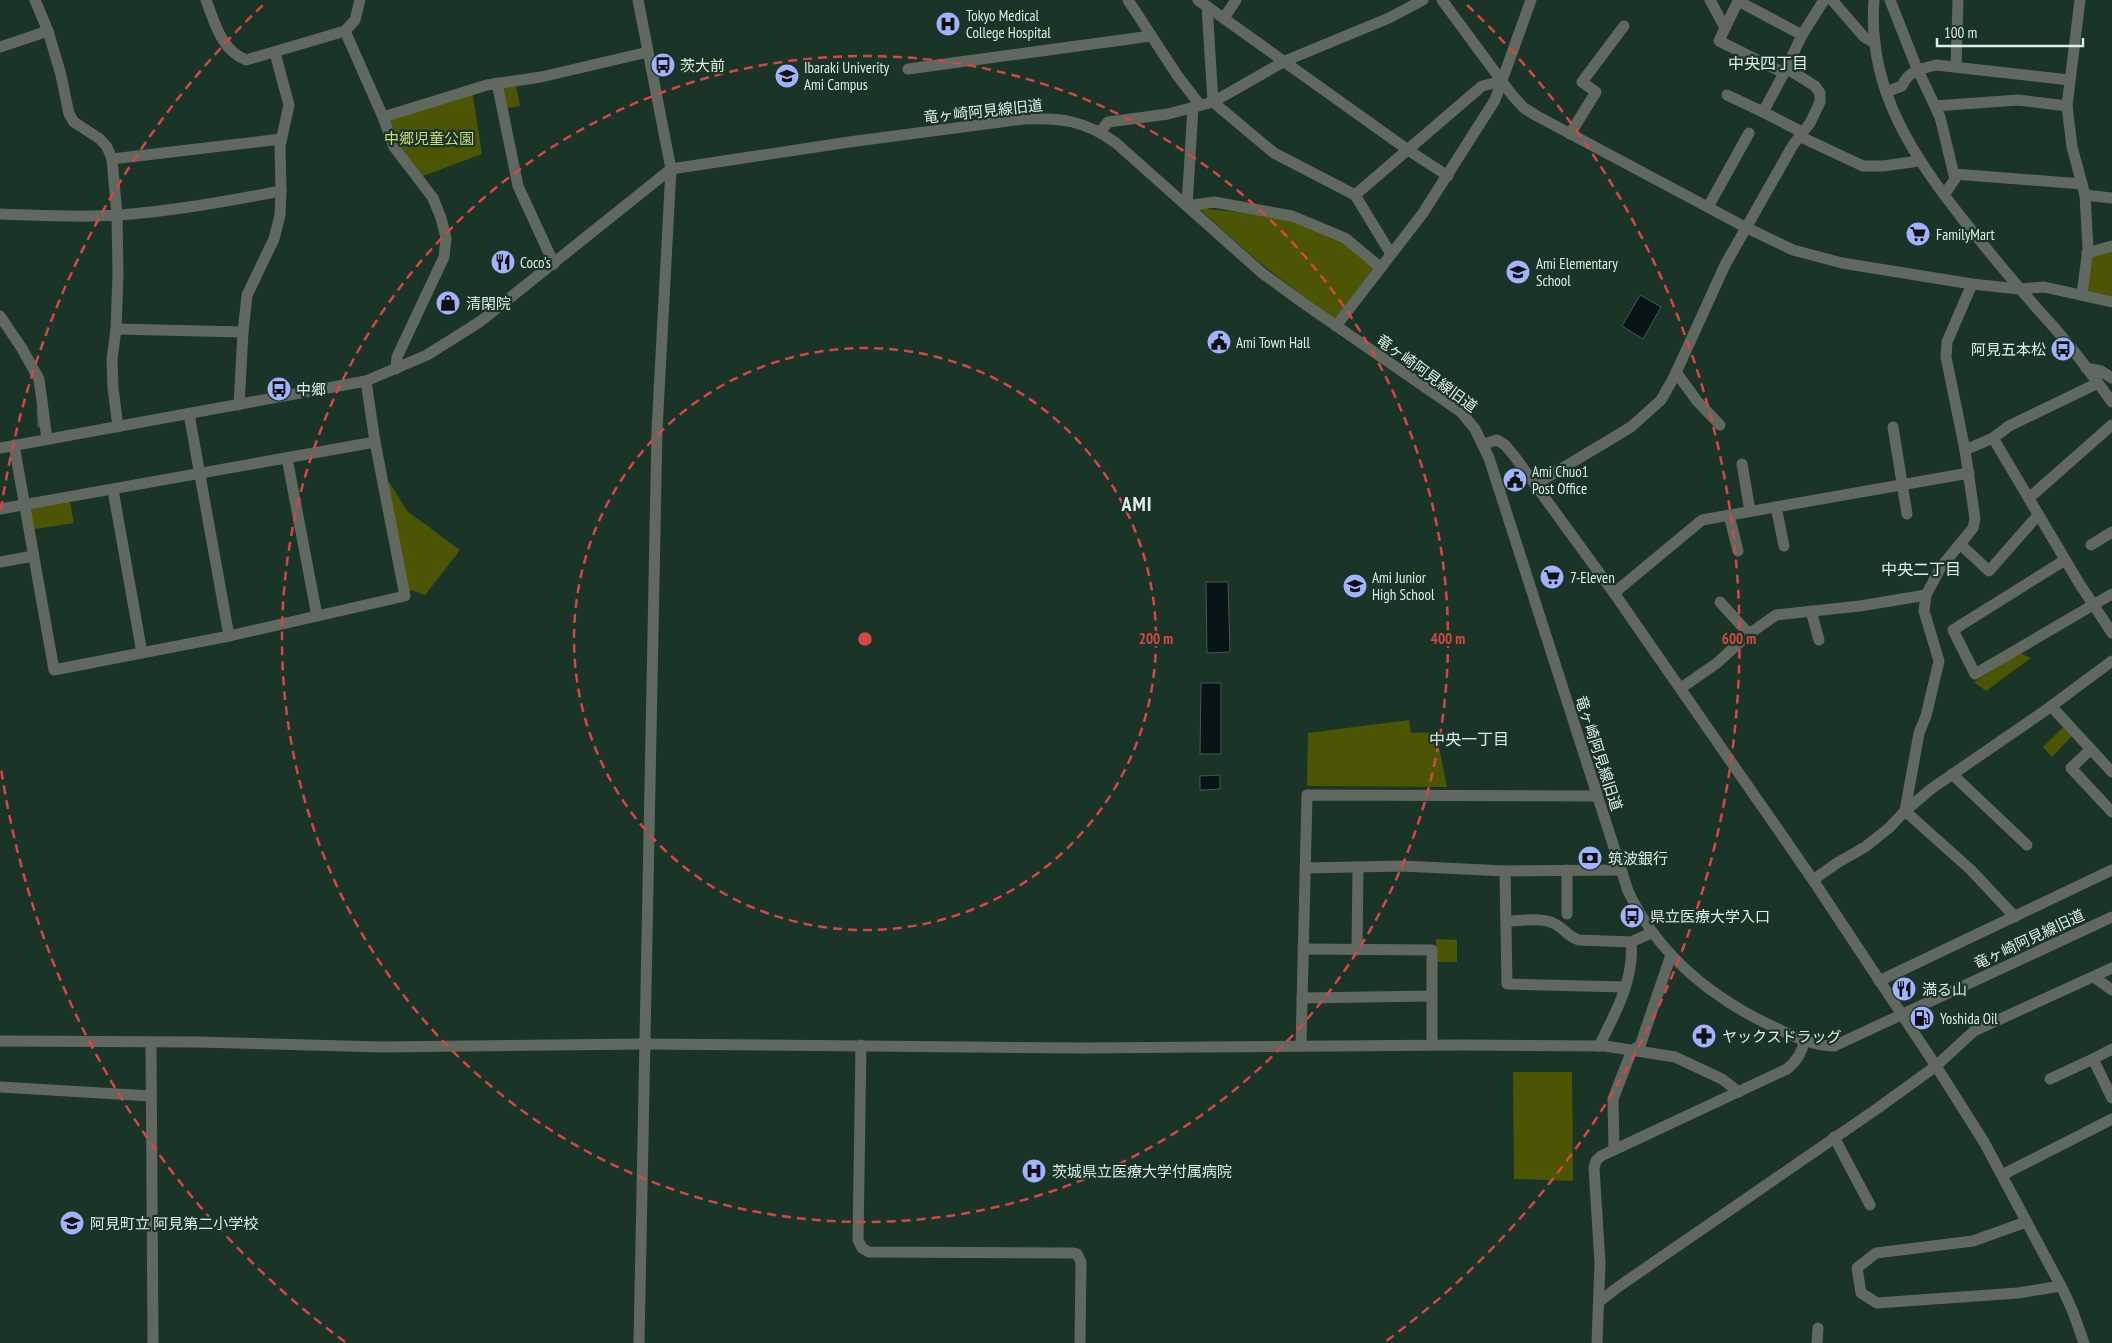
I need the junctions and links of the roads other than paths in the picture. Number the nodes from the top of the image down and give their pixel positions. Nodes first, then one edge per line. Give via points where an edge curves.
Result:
1 (35, 0) edge
2 (206, 0) edge
3 (360, 0) edge
4 (638, 0) edge
5 (1128, 0) edge
6 (1236, 0) edge
7 (1422, 0) edge
8 (1442, 0) edge
9 (1531, 0) edge
10 (1710, 0) edge
11 (1824, 0) edge
12 (1832, 0) edge
13 (1874, 0) edge
14 (1890, 0) edge
15 (1958, 0) edge
16 (2080, 0) edge
17 (1202, 3) edge
18 (1224, 18) junction
19 (1624, 26) dead end
20 (1725, 28) junction
21 (48, 31) junction
22 (345, 31) junction
23 (1802, 35) junction
24 (1151, 36) junction
25 (1875, 43) junction
26 (0, 47) edge
27 (648, 52) junction
28 (275, 53) junction
29 (1285, 61) junction
30 (1956, 67) junction
31 (908, 69) dead end
32 (1917, 69) junction
33 (1785, 71) junction
34 (2069, 80) junction
35 (1502, 81) junction
36 (497, 83) junction
37 (1886, 92) junction
38 (1728, 94) dead end
39 (1212, 102) junction
40 (1197, 106) junction
41 (1935, 106) junction
42 (2067, 106) junction
43 (1763, 112) junction
44 (384, 117) junction
45 (1100, 132) junction
46 (1749, 133) dead end
47 (1570, 134) junction
48 (1801, 137) junction
49 (281, 139) junction
50 (1408, 150) junction
51 (112, 159) junction
52 (1919, 161) junction
53 (671, 169) junction
54 (1954, 174) junction
55 (1448, 176) junction
56 (2084, 190) junction
57 (282, 191) junction
58 (1355, 195) junction
59 (1944, 195) junction
60 (2112, 198) edge
61 (1187, 206) junction
62 (1708, 207) junction
63 (0, 214) edge
64 (117, 215) junction
65 (1745, 227) junction
66 (2112, 246) edge
67 (2087, 253) junction
68 (1390, 254) junction
69 (554, 264) junction
70 (1380, 267) junction
71 (1972, 284) junction
72 (2019, 289) junction
73 (2082, 294) junction
74 (2112, 302) edge
75 (0, 316) edge
76 (1336, 326) junction
77 (116, 329) junction
78 (242, 332) junction
79 (2086, 368) junction
80 (396, 369) junction
81 (1676, 372) junction
82 (2112, 378) edge
83 (366, 382) junction
84 (2098, 384) junction
85 (2112, 402) edge
86 (239, 405) junction
87 (189, 414) junction
88 (2112, 425) edge
89 (1720, 426) dead end
90 (118, 427) junction
91 (1893, 427) dead end
92 (1993, 438) junction
93 (47, 439) junction
94 (375, 442) junction
95 (1484, 444) junction
96 (14, 445) junction
97 (0, 448) edge
98 (1965, 450) junction
99 (287, 458) junction
100 (1742, 464) dead end
101 (1969, 473) junction
102 (200, 474) junction
103 (1536, 484) junction
104 (1902, 485) junction
105 (114, 490) junction
106 (2029, 498) junction
107 (24, 505) junction
108 (1776, 507) junction
109 (0, 510) edge
110 (1750, 511) junction
111 (1907, 514) dead end
112 (1729, 515) junction
113 (2038, 515) junction
114 (2112, 532) edge
115 (1960, 544) junction
116 (2091, 545) dead end
117 (1784, 546) dead end
118 (1738, 551) dead end
119 (33, 556) junction
120 (2065, 560) junction
121 (0, 562) edge
122 (1614, 593) junction
123 (2112, 594) edge
124 (1926, 595) junction
125 (1720, 602) dead end
126 (2093, 605) junction
127 (1811, 611) junction
128 (317, 616) junction
129 (2112, 633) edge
130 (1749, 634) junction
131 (229, 636) junction
132 (1819, 640) dead end
133 (142, 653) junction
134 (2112, 661) edge
135 (1681, 688) junction
136 (2051, 706) junction
137 (2090, 750) junction
138 (2112, 772) edge
139 (1952, 774) junction
140 (1597, 796) junction
141 (1904, 811) junction
142 (2112, 812) edge
143 (2026, 845) dead end
144 (1358, 867) junction
145 (1306, 868) junction
146 (1567, 870) junction
147 (1621, 870) junction
148 (2112, 870) edge
149 (1505, 871) junction
150 (1813, 880) junction
151 (1567, 914) dead end
152 (2015, 917) junction
153 (2112, 917) edge
154 (1506, 921) junction
155 (1651, 932) junction
156 (1631, 942) junction
157 (1303, 949) junction
158 (1357, 950) junction
159 (1671, 955) junction
160 (2112, 968) edge
161 (2094, 976) junction
162 (1879, 980) junction
163 (1625, 987) junction
164 (2112, 990) edge
165 (1432, 996) junction
166 (1302, 998) junction
167 (1902, 1015) junction
168 (1805, 1040) junction
169 (0, 1041) edge
170 (151, 1043) junction
171 (644, 1044) junction
172 (861, 1045) junction
173 (1432, 1045) junction
174 (1301, 1046) junction
175 (1599, 1046) junction
176 (2112, 1049) edge
177 (1632, 1050) junction
178 (2093, 1059) junction
179 (1936, 1066) junction
180 (2050, 1079) dead end
181 (0, 1086) edge
182 (1739, 1092) junction
183 (151, 1096) junction
184 (2112, 1098) edge
185 (2112, 1119) edge
186 (1834, 1138) junction
187 (1614, 1150) junction
188 (2002, 1175) junction
189 (1870, 1204) dead end
190 (2026, 1222) junction
191 (2061, 1286) junction
192 (1600, 1302) junction
193 (1818, 1328) dead end
194 (153, 1343) edge
195 (639, 1343) edge
196 (1080, 1343) edge
197 (1597, 1343) edge
198 (1817, 1343) edge
199 (2084, 1343) edge

1 - 21 street
2 - 28 street via 220,37 236,56 246,60
3 - 22 street via 355,20
4 - 27 street
5 - 24 street
6 - 18 street
7 - 29 street via 1389,18
8 - 35 street
9 - 35 street
10 - 20 street
11 - 23 street
12 - 25 street via 1864,37
13 - 25 street
14 - 32 street
15 - 30 street
16 - 34 street
17 - 18 street
17 - 39 street
18 - 29 street
19 - 47 street via 1582,82 1596,92
20 - 23 street via 1738,2
20 - 33 street via 1719,41
21 - 26 street
21 - 51 street via 69,114 74,122 93,133 107,147
22 - 28 street
22 - 44 street
23 - 33 street
24 - 31 street
24 - 40 street
25 - 37 street
27 - 36 street via 541,77
27 - 53 street
28 - 49 street via 290,105
29 - 39 street
29 - 50 street
30 - 32 street via 1936,65
30 - 34 street
32 - 37 street via 1905,76 1902,86
32 - 41 street
33 - 43 street
33 - 48 street via 1815,86 1820,93 1820,102
34 - 42 street
35 - 47 street via 1524,108
35 - 50 street via 1482,86
35 - 55 street via 1495,100
36 - 44 street
36 - 69 street via 518,186
37 - 52 street
38 - 43 street
39 - 40 street
39 - 58 street via 1274,153
40 - 45 street via 1168,114 1108,122
40 - 61 street
41 - 42 street via 2018,100
41 - 54 street
42 - 56 street via 2072,147
43 - 48 street via 1798,130
44 - 80 street via 394,147 433,198 446,238 444,257 397,357
45 - 53 street, 竜ヶ崎阿見線旧道 via 1077,122 1024,119
45 - 61 street, 竜ヶ崎阿見線旧道
46 - 62 street
47 - 62 street
48 - 52 street via 1863,166
48 - 65 street via 1793,145
49 - 51 street
49 - 57 street
50 - 55 street
50 - 58 street
51 - 64 street
52 - 59 street
53 - 69 street
53 - 171 street via 656,430
54 - 56 street
54 - 59 street via 1955,178
55 - 68 street
56 - 60 street
56 - 67 street
57 - 64 street via 168,211
57 - 78 street via 274,239 247,296
58 - 68 street
59 - 72 street
61 - 70 street via 1214,202 1292,216 1345,238
61 - 76 street, 竜ヶ崎阿見線旧道 via 1262,273
62 - 65 street
63 - 64 street
64 - 77 street
65 - 71 street via 1818,258
65 - 81 street
66 - 67 street
67 - 73 street
68 - 70 street
69 - 80 street via 457,338
70 - 76 street
71 - 72 street
71 - 98 street via 1947,342 1946,357
72 - 73 street via 2044,287
72 - 79 street
73 - 74 street
75 - 93 street via 39,379
76 - 95 street, 竜ヶ崎阿見線旧道 via 1461,412
77 - 78 street
77 - 90 street via 112,360
78 - 86 street
79 - 82 street via 2101,371
79 - 84 street
80 - 83 street
81 - 89 street
81 - 103 street via 1661,400 1631,427
83 - 86 street
83 - 94 street
84 - 85 street
84 - 92 street via 2009,426
86 - 87 street
87 - 90 street
87 - 102 street
88 - 106 street
90 - 93 street
91 - 104 street
92 - 98 street
92 - 106 street
93 - 96 street
94 - 99 street
94 - 128 street via 405,596
95 - 103 street via 1501,442
95 - 140 street, 竜ヶ崎阿見線旧道
96 - 97 street
96 - 107 street
98 - 101 street
99 - 102 street
99 - 128 street
100 - 110 street
101 - 104 street
101 - 115 street via 1975,519 1973,528
102 - 105 street
102 - 131 street
103 - 122 street
104 - 108 street
104 - 111 street
105 - 107 street
105 - 133 street
106 - 113 street
107 - 109 street
107 - 119 street
108 - 110 street
108 - 117 street
110 - 112 street
112 - 118 street
112 - 122 street via 1702,520
113 - 115 street via 1989,571
113 - 120 street
114 - 116 street
115 - 124 street via 1941,567
119 - 121 street
119 - 133 street via 54,670
120 - 126 street
120 - 126 street via 1953,630 1975,674
122 - 135 street
123 - 126 street
124 - 127 street
124 - 141 street via 1924,610 1939,661 1919,733
125 - 130 street
126 - 129 street
127 - 130 street via 1776,615
127 - 132 street
128 - 131 street
130 - 135 street via 1717,663
131 - 133 street
134 - 136 street
135 - 150 street
136 - 137 street
136 - 139 street
137 - 138 street
137 - 142 street via 2071,768
139 - 141 street
139 - 143 street
140 - 145 street via 1307,795
140 - 147 street, 竜ヶ崎阿見線旧道
141 - 150 street via 1865,847
141 - 152 street via 1971,870
144 - 145 street
144 - 149 street
144 - 158 street
145 - 157 street
146 - 147 street
146 - 149 street
146 - 151 street
147 - 155 street, 竜ヶ崎阿見線旧道 via 1636,908
148 - 152 street
149 - 154 street
150 - 162 street
152 - 162 street
153 - 167 street, 竜ヶ崎阿見線旧道
154 - 156 street via 1546,921 1579,940
154 - 163 street via 1506,984
155 - 156 street
155 - 159 street, 竜ヶ崎阿見線旧道
156 - 163 street via 1632,958
157 - 158 street
157 - 166 street
158 - 165 street via 1432,950
159 - 168 street, 竜ヶ崎阿見線旧道 via 1721,998 1760,1021
159 - 177 street via 1640,1046
160 - 161 street
161 - 164 street
161 - 179 street via 1974,1031
162 - 167 street
163 - 175 street
165 - 166 street
165 - 173 street
166 - 174 street
167 - 168 street, 竜ヶ崎阿見線旧道 via 1834,1046
167 - 179 street
168 - 182 street via 1801,1055 1792,1065
169 - 170 street
170 - 171 street via 382,1046
170 - 183 street
171 - 172 street
171 - 195 street
172 - 174 street
172 - 196 street via 858,1240 862,1248 870,1252 1077,1254 1081,1262
173 - 174 street
173 - 175 street
175 - 177 street
176 - 178 street
177 - 182 street via 1687,1061
177 - 187 street via 1613,1099
178 - 180 street
178 - 184 street
179 - 186 street
179 - 188 street
181 - 183 street
182 - 187 street
183 - 194 street
185 - 188 street
186 - 189 street
186 - 192 street
187 - 192 street via 1596,1161 1594,1168
188 - 190 street
190 - 191 street
190 - 191 street via 1973,1240 1876,1253 1857,1268 1861,1293 1876,1303
191 - 199 street
192 - 197 street
193 - 198 street

